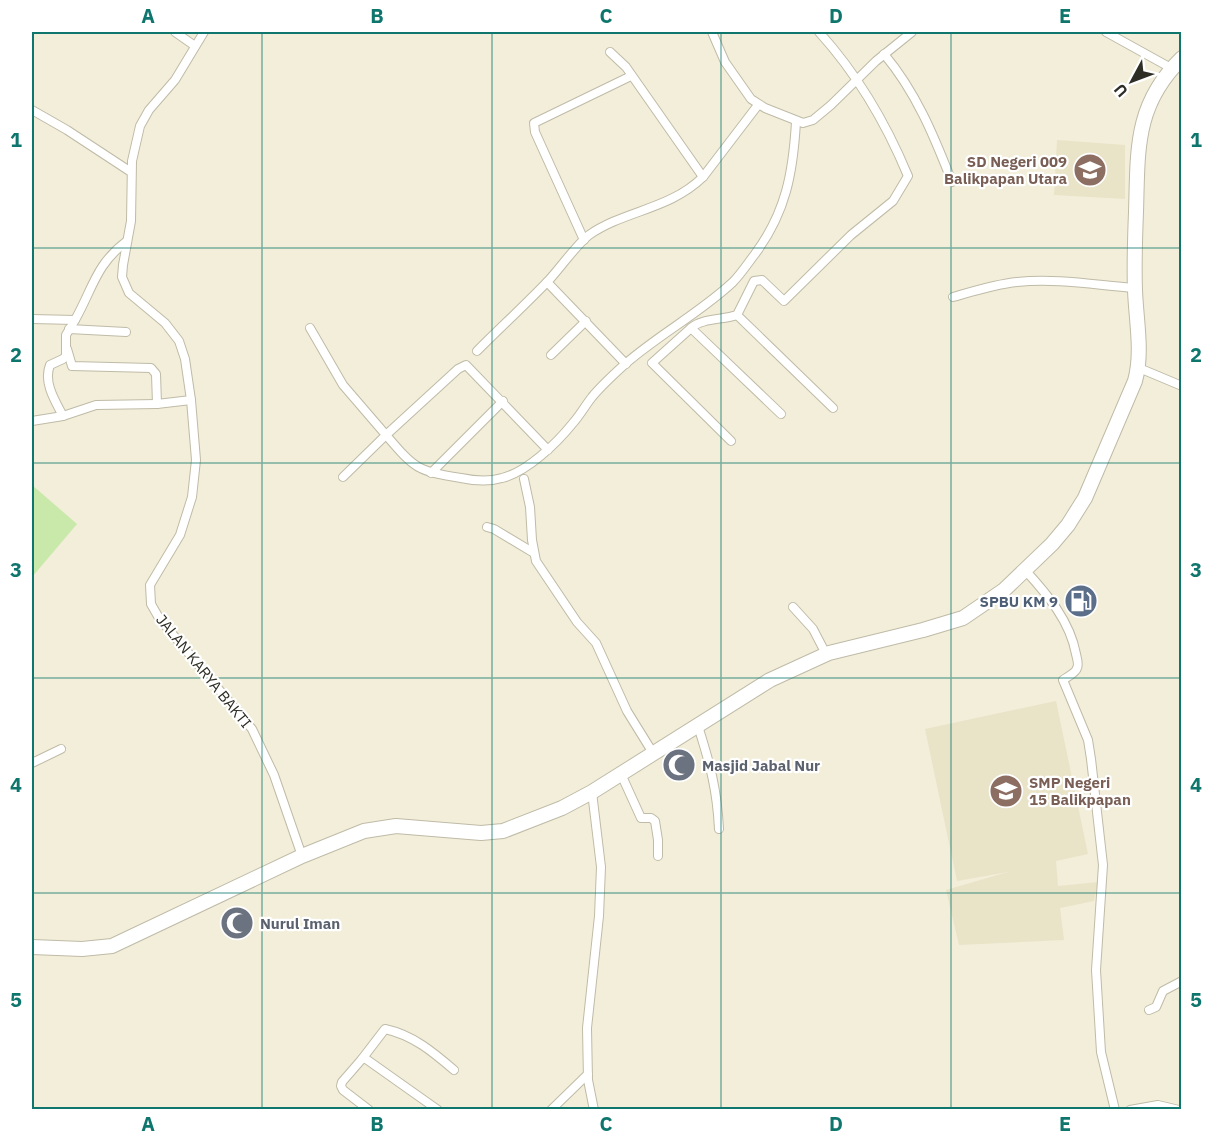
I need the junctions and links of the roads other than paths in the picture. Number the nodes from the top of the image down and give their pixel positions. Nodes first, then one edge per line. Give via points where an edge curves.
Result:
1 (175, 32) edge
2 (204, 32) edge
3 (712, 32) edge
4 (819, 32) edge
5 (912, 32) edge
6 (1106, 32) edge
7 (195, 46) junction
8 (610, 52) dead end
9 (884, 54) junction
10 (1177, 63) edge
11 (631, 76) junction
12 (856, 79) junction
13 (758, 105) junction
14 (32, 110) edge
15 (796, 122) junction
16 (131, 172) junction
17 (703, 177) junction
18 (952, 182) dead end
19 (584, 240) junction
20 (127, 241) junction
21 (547, 282) junction
22 (1134, 288) junction
23 (953, 297) dead end
24 (737, 315) junction
25 (32, 319) edge
26 (75, 320) junction
27 (586, 321) junction
28 (310, 328) dead end
29 (691, 328) junction
30 (69, 329) junction
31 (126, 332) dead end
32 (67, 349) junction
33 (477, 351) dead end
34 (551, 355) dead end
35 (626, 364) junction
36 (1138, 368) junction
37 (1182, 386) edge
38 (191, 400) junction
39 (503, 401) junction
40 (157, 404) junction
41 (833, 408) dead end
42 (781, 414) dead end
43 (63, 416) junction
44 (32, 421) edge
45 (386, 435) junction
46 (730, 441) dead end
47 (548, 450) junction
48 (431, 473) junction
49 (343, 477) dead end
50 (524, 479) dead end
51 (487, 527) dead end
52 (534, 553) junction
53 (1025, 570) junction
54 (794, 607) dead end
55 (826, 654) junction
56 (698, 726) junction
57 (61, 749) dead end
58 (653, 753) junction
59 (32, 763) edge
60 (621, 774) junction
61 (592, 792) junction
62 (719, 829) dead end
63 (302, 856) junction
64 (658, 856) dead end
65 (32, 947) edge
66 (1182, 981) edge
67 (1149, 1010) dead end
68 (362, 1059) junction
69 (454, 1070) dead end
70 (588, 1074) junction
71 (369, 1110) edge
72 (438, 1110) edge
73 (551, 1110) edge
74 (594, 1110) edge
75 (1115, 1110) edge
76 (1131, 1110) edge
77 (1179, 1110) edge

1 - 7 street
2 - 7 street, JALAN KARYA BAKTI
3 - 13 street via 725,62
4 - 12 street
5 - 9 street
6 - 10 street
7 - 16 street, JALAN KARYA BAKTI via 140,126
8 - 11 street
9 - 12 street
9 - 18 street via 922,111
10 - 22 highway via 1154,93 1138,141
11 - 17 street
11 - 19 street via 534,123
12 - 15 street via 813,120
12 - 24 street via 881,116 908,176 893,201 851,235 784,301 762,280 754,281
13 - 15 street
13 - 17 street
14 - 16 street
15 - 35 street via 789,187 768,237 734,281
16 - 20 street, JALAN KARYA BAKTI
17 - 19 street via 676,198 613,223
19 - 21 street
20 - 26 street via 102,264
20 - 38 street, JALAN KARYA BAKTI via 123,265 126,289 165,323 179,341
21 - 27 street
21 - 33 street
22 - 23 street via 1060,280 1026,281
22 - 36 highway
24 - 29 street
24 - 41 street
25 - 26 street
26 - 30 street
27 - 34 street
27 - 35 street
28 - 45 street via 343,385
29 - 42 street
29 - 46 street via 652,363
30 - 31 street
30 - 32 street
32 - 40 street via 72,366 151,368 156,374
32 - 43 street via 63,359 48,369 50,387
35 - 47 street via 592,396
36 - 37 street
36 - 53 highway via 1085,498 1068,525
38 - 40 street
38 - 63 street, JALAN KARYA BAKTI via 195,460 192,497 180,535 152,579 151,604 252,729 274,775
39 - 45 street via 464,365
39 - 47 street
39 - 48 street
40 - 43 street via 96,405
43 - 44 street
45 - 48 street via 413,465
45 - 49 street
47 - 48 street via 520,470 496,480
50 - 52 street
51 - 52 street
52 - 58 street via 540,569 596,643 627,711
53 - 55 highway via 963,618
53 - 75 street via 1058,612 1077,660 1076,671 1063,680 1088,740 1091,759 1103,865 1096,970 1101,1052
54 - 55 street via 813,629
55 - 56 highway via 770,680
56 - 58 highway
56 - 62 street via 713,772
57 - 59 street
58 - 60 highway
60 - 61 highway
60 - 64 street via 641,818 655,821
61 - 63 highway via 502,831 379,828
61 - 70 street via 601,867 587,1028
63 - 65 highway via 112,946
66 - 67 street via 1163,991 1156,1007
68 - 69 street via 385,1029 401,1032 425,1046
68 - 71 street via 341,1086
68 - 72 street
70 - 73 street
70 - 74 street
76 - 77 street via 1158,1105

